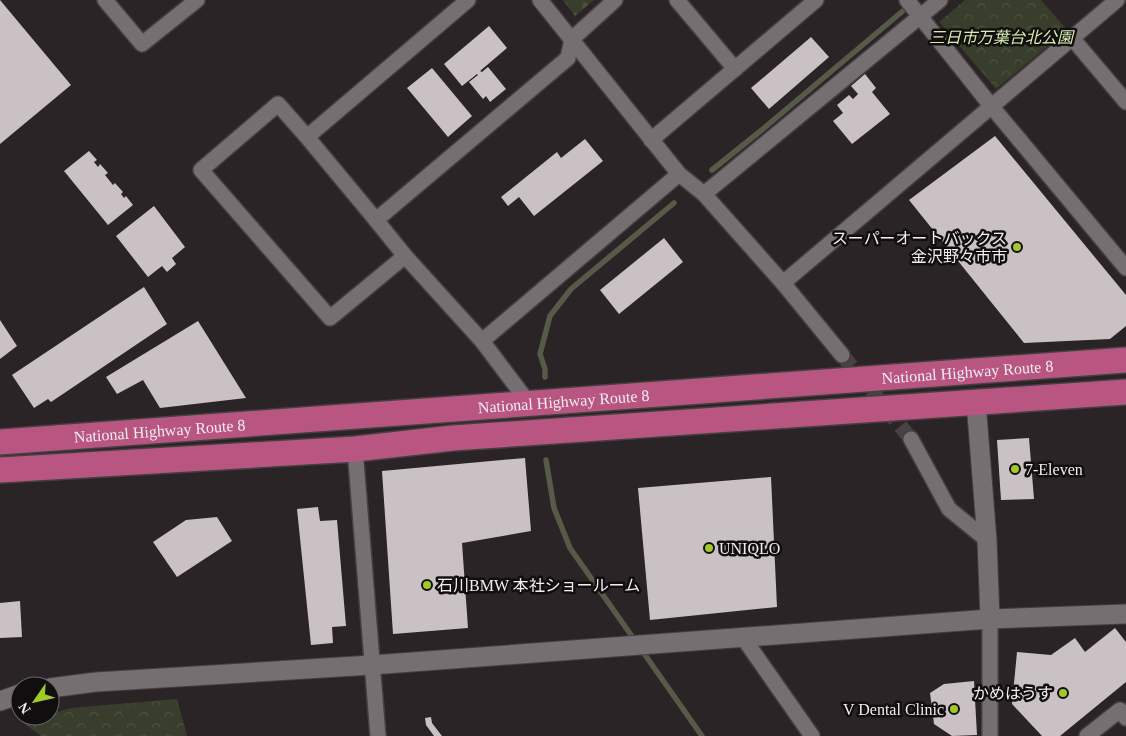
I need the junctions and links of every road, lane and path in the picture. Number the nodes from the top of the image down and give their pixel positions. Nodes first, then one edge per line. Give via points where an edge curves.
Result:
1 (105, 0) edge
2 (197, 0) edge
3 (468, 0) edge
4 (540, 0) edge
5 (615, 0) edge
6 (678, 0) edge
7 (906, 0) edge
8 (940, 0) edge
9 (1118, 0) edge
10 (813, 1) edge
11 (920, 16) junction
12 (1072, 38) junction
13 (572, 39) junction
14 (735, 69) junction
15 (1126, 102) edge
16 (992, 107) junction
17 (308, 137) junction
18 (651, 140) junction
19 (679, 174) junction
20 (704, 194) junction
21 (376, 220) junction
22 (405, 256) junction
23 (1126, 268) edge
24 (783, 282) junction
25 (482, 341) junction
26 (842, 355) tunnel mouth
27 (1126, 360) edge
28 (1126, 394) edge
29 (528, 402) junction
30 (976, 402) junction
31 (911, 439) tunnel mouth
32 (0, 442) edge
33 (355, 449) junction
34 (0, 470) edge
35 (987, 540) junction
36 (1126, 614) edge
37 (990, 619) junction
38 (742, 636) junction
39 (372, 665) junction
40 (60, 687) edge
41 (1124, 711) edge
42 (378, 736) edge
43 (812, 736) edge
44 (990, 736) edge
45 (1087, 736) edge

1 - 2 street via 142,44
3 - 17 street
4 - 13 street
5 - 13 street
6 - 14 street
7 - 11 street
8 - 11 street
9 - 12 street
10 - 14 street
11 - 16 street
11 - 20 street
12 - 15 street
12 - 16 street
13 - 18 street
13 - 21 street via 568,58
14 - 18 street
16 - 23 street
16 - 24 street
17 - 21 street
17 - 22 street via 278,104 202,170 330,318
18 - 19 street
19 - 20 street
19 - 25 street
20 - 24 street
21 - 22 street
22 - 25 street
24 - 26 street
25 - 29 street
27 - 29 highway, National Highway Route 8
28 - 30 highway, National Highway Route 8
29 - 32 highway, National Highway Route 8
30 - 33 highway, National Highway Route 8 via 453,438
30 - 35 street
31 - 35 street via 949,509
33 - 34 highway, National Highway Route 8
33 - 39 street
35 - 37 street
36 - 37 street
37 - 38 street
37 - 44 street
38 - 39 street
38 - 43 street
39 - 40 street
39 - 42 street
41 - 45 street

